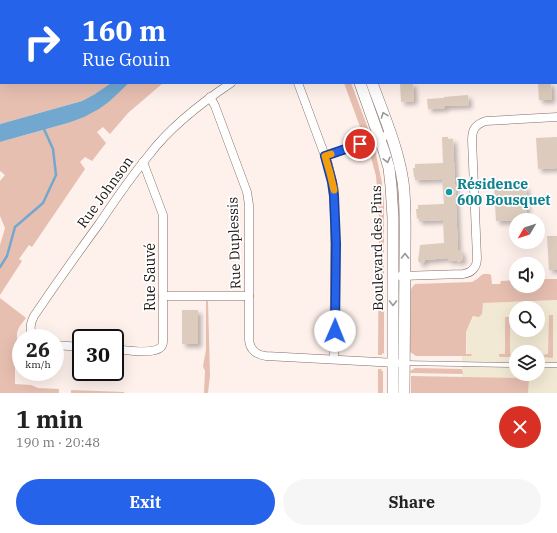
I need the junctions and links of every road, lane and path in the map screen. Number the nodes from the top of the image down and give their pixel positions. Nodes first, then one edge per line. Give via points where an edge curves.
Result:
1 (230, 84) edge
2 (298, 84) edge
3 (360, 84) edge
4 (372, 84) edge
5 (210, 97) junction
6 (557, 118) edge
7 (385, 136) junction
8 (325, 156) junction
9 (143, 162) junction
10 (394, 276) junction
11 (405, 276) junction
12 (163, 296) junction
13 (249, 296) junction
14 (31, 329) edge
15 (124, 349) edge
16 (334, 359) junction
17 (399, 363) junction
18 (509, 365) edge
19 (545, 365) edge
20 (557, 365) edge
21 (393, 393) edge
22 (404, 393) edge

1 - 5 street, Rue Johnson
2 - 8 street
3 - 7 street, Boulevard des Pins
7 -> 4 street, Boulevard des Pins
5 - 9 street, Rue Johnson via 171,130
5 - 13 street, Rue Duplessis via 248,198
6 - 11 street via 480,123 472,133 476,266 463,274
7 - 8 street
7 -> 10 street, Boulevard des Pins via 392,196
11 -> 7 street, Boulevard des Pins via 403,188 399,161
8 - 16 street via 334,196
9 - 12 street, Rue Sauvé via 163,215
9 - 14 street, Rue Johnson via 34,316
10 - 11 street
10 -> 17 street, Boulevard des Pins
11 - 17 street, Boulevard des Pins
12 - 13 street
12 - 15 street, Rue Sauvé via 163,341 160,348 152,351
13 - 16 street, Rue Duplessis via 249,340 256,353 263,356
16 - 17 street
17 - 18 lane
17 - 21 street, Boulevard des Pins
17 - 22 street, Boulevard des Pins
19 - 20 lane

